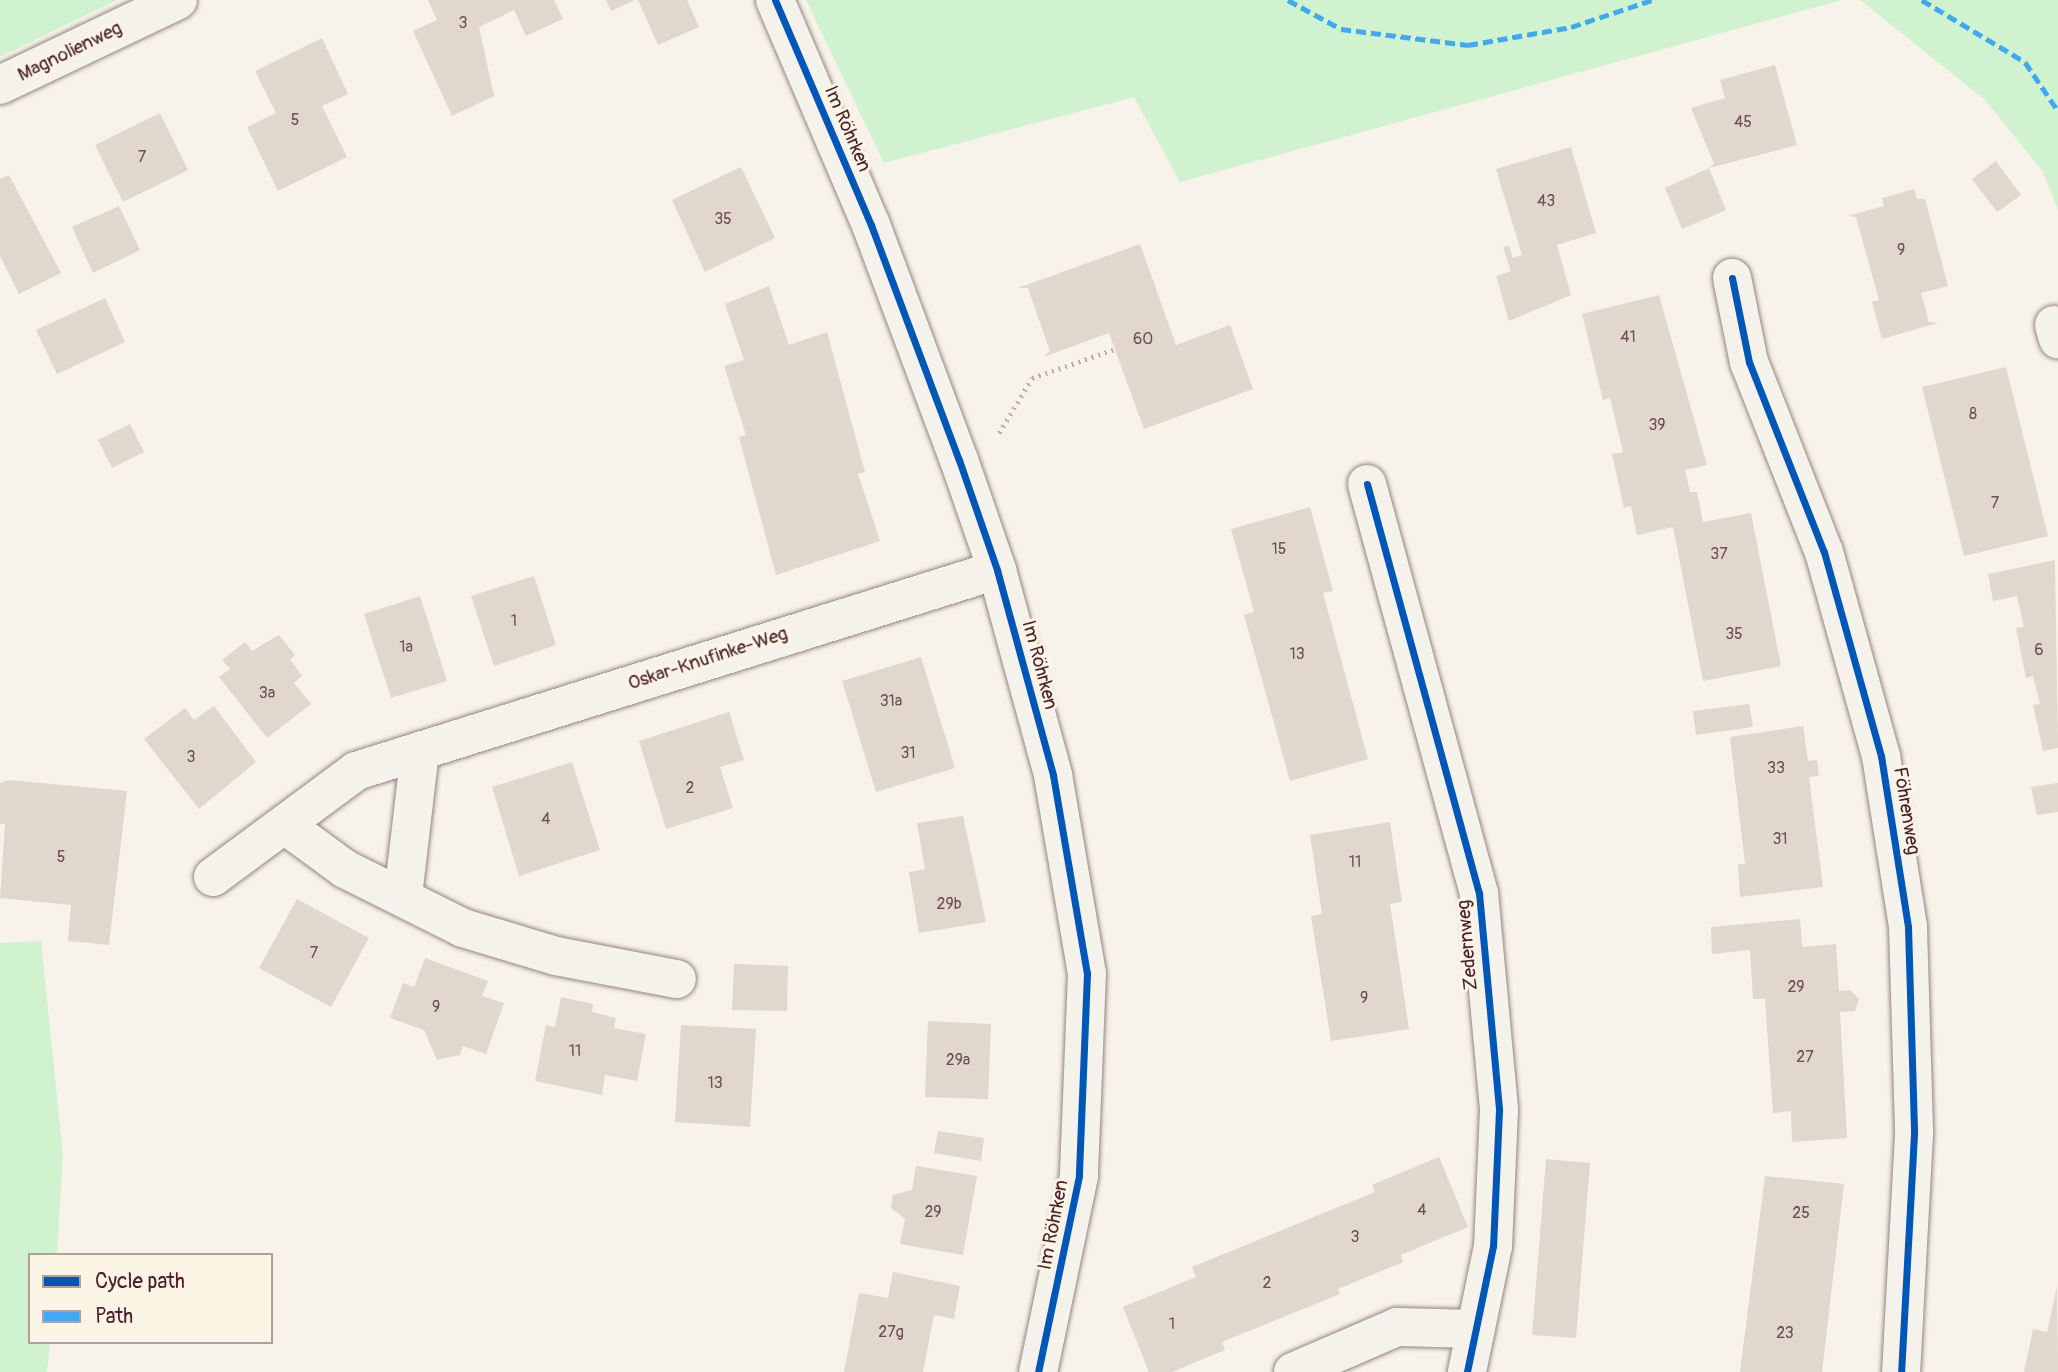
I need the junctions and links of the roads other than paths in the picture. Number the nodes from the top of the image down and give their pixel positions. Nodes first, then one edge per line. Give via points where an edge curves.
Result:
1 (178, 0) edge
2 (775, 0) edge
3 (0, 85) edge
4 (1732, 278) dead end
5 (1367, 484) dead end
6 (997, 570) junction
7 (420, 751) junction
8 (285, 825) junction
9 (213, 877) dead end
10 (402, 896) junction
11 (677, 979) dead end
12 (1476, 1329) junction
13 (1038, 1372) edge
14 (1293, 1372) edge
15 (1467, 1372) edge
16 (1901, 1372) edge

1 - 3 street, Magnolienweg
2 - 6 street, Im Röhrken via 880,248
4 - 16 street, Föhrenweg via 1749,362 1824,552 1884,769 1908,927 1914,1134
5 - 12 street, Zedernweg via 1479,892 1499,1110 1493,1246
6 - 7 street, Oskar-Knufinke-Weg
6 - 13 street, Im Röhrken via 1053,775 1087,973 1079,1175
7 - 8 street, Oskar-Knufinke-Weg via 356,771
7 - 10 street
8 - 9 street, Oskar-Knufinke-Weg
8 - 10 street via 345,869
10 - 11 street via 463,928 556,956
12 - 14 street via 1398,1327
12 - 15 street, Zedernweg

